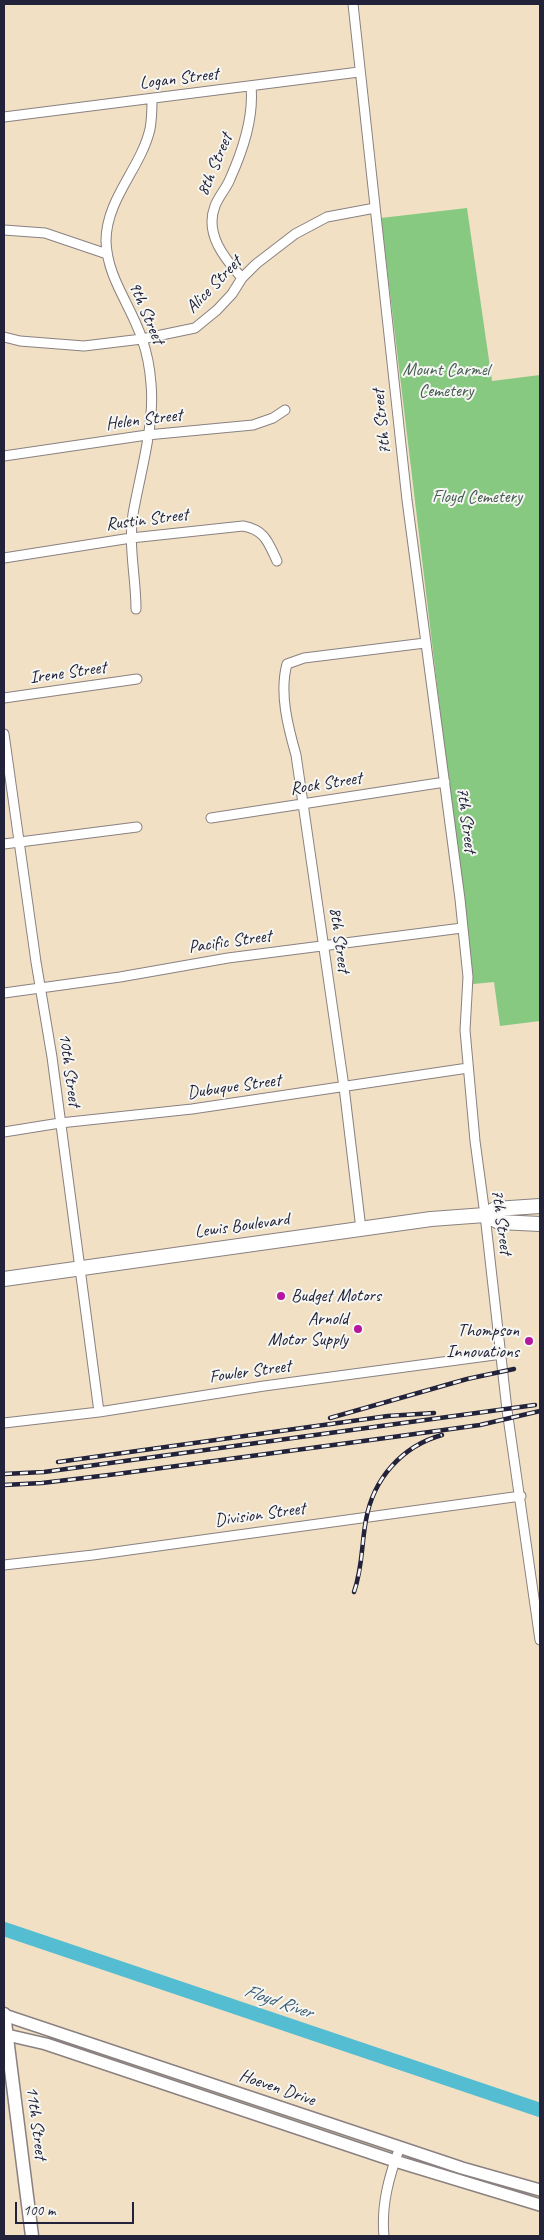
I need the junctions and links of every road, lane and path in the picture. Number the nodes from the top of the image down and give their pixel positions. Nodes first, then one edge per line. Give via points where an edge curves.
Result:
1 (353, 4) edge
2 (359, 72) junction
3 (251, 86) junction
4 (152, 99) junction
5 (4, 117) edge
6 (375, 208) junction
7 (4, 230) edge
8 (107, 254) junction
9 (242, 278) junction
10 (4, 337) edge
11 (142, 339) junction
12 (286, 410) dead end
13 (147, 435) junction
14 (4, 456) edge
15 (131, 538) junction
16 (4, 558) edge
17 (277, 561) dead end
18 (136, 609) dead end
19 (425, 643) junction
20 (136, 679) dead end
21 (4, 698) edge
22 (4, 734) edge
23 (445, 782) junction
24 (303, 804) junction
25 (211, 818) dead end
26 (137, 827) dead end
27 (18, 842) junction
28 (4, 844) edge
29 (462, 928) junction
30 (323, 946) junction
31 (40, 988) junction
32 (4, 993) edge
33 (468, 1068) junction
34 (344, 1087) junction
35 (60, 1123) junction
36 (4, 1132) edge
37 (540, 1206) edge
38 (485, 1215) junction
39 (540, 1224) edge
40 (361, 1229) junction
41 (80, 1269) junction
42 (4, 1279) edge
43 (502, 1354) junction
44 (100, 1412) junction
45 (4, 1423) edge
46 (521, 1496) junction
47 (4, 1565) edge
48 (540, 1640) edge
49 (4, 2014) edge
50 (7, 2035) junction
51 (400, 2147) junction
52 (395, 2161) junction
53 (540, 2190) edge
54 (540, 2205) edge
55 (32, 2236) edge
56 (384, 2236) edge

1 - 2 street, 7th Street
2 - 3 street, Logan Street
2 - 6 street, 7th Street
3 - 4 street, Logan Street
3 - 9 street, 8th Street via 252,112 244,141 212,218 218,248
4 - 5 street, Logan Street
4 - 8 street, 9th Street via 150,130 108,223
6 - 9 street, Alice Street via 342,213 314,223 295,234
6 - 19 street, 7th Street
7 - 8 street via 45,233
8 - 11 street, 9th Street via 110,271
9 - 11 street, Alice Street via 217,310 194,328
10 - 11 street, Alice Street via 84,346
11 - 13 street, 9th Street via 151,385 152,413
12 - 13 street, Helen Street via 253,425
13 - 14 street, Helen Street
13 - 15 street, 9th Street
15 - 16 street, Rustin Street
15 - 17 street, Rustin Street via 251,528 260,531
15 - 18 street, 9th Street
19 - 23 street, 7th Street
19 - 24 street, 8th Street via 304,658 287,664 285,696
20 - 21 street, Irene Street
22 - 27 street, 10th Street
23 - 24 street, Rock Street
23 - 29 street, 7th Street
24 - 25 street, Rock Street
24 - 30 street, 8th Street
26 - 27 street
27 - 28 street
27 - 31 street, 10th Street
29 - 30 street, Pacific Street
29 - 33 street, 7th Street via 468,977 465,1030
30 - 31 street, Pacific Street
30 - 34 street, 8th Street
31 - 32 street, Pacific Street
31 - 35 street, 10th Street
33 - 34 street, Dubuque Street
33 - 38 street, 7th Street
34 - 35 street, Dubuque Street via 157,1114
34 - 40 street, 8th Street
35 - 36 street, Dubuque Street
35 - 41 street, 10th Street
37 - 38 main road, Lewis Boulevard via 495,1209
38 - 39 main road, Lewis Boulevard via 498,1222
38 - 40 main road, Lewis Boulevard
38 - 43 street, 7th Street
40 - 41 main road, Lewis Boulevard
41 - 42 main road, Lewis Boulevard
41 - 44 street, 10th Street
43 - 44 street, Fowler Street
43 - 46 street, 7th Street
44 - 45 street, Fowler Street
46 - 47 street, Division Street
46 - 48 street, 7th Street
49 - 50 main road, 11th Street
49 - 51 street, Hoeven Drive
50 - 52 street, Hoeven Drive via 46,2044
50 - 55 main road, 11th Street
51 - 52 street
51 - 53 street, Hoeven Drive
52 - 54 street, Hoeven Drive
52 - 56 street via 384,2205

